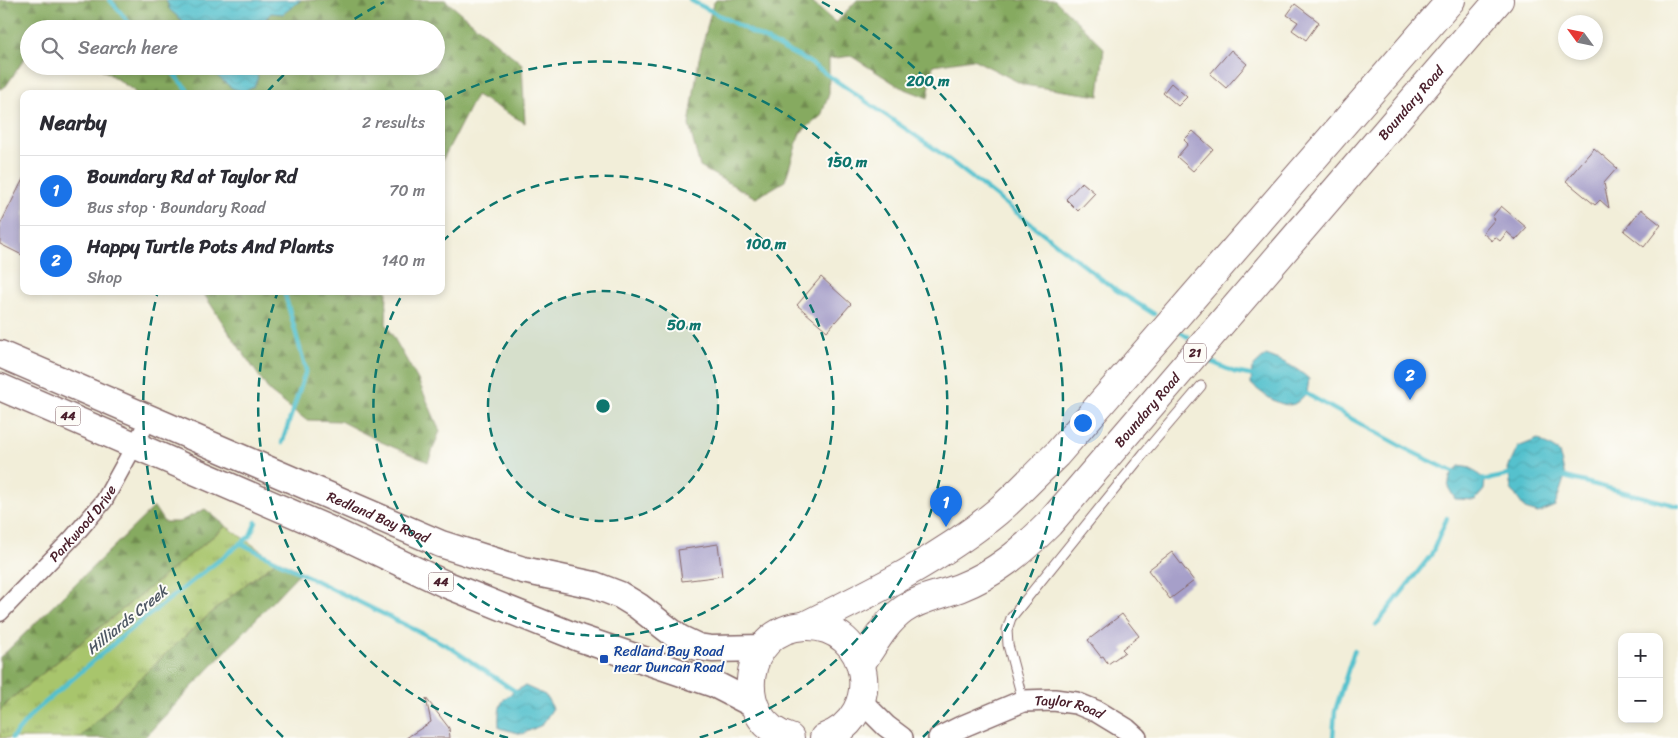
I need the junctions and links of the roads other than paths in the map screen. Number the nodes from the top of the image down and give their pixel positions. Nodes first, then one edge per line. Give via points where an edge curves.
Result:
1 (1451, 0) edge
2 (1499, 0) edge
3 (0, 354) edge
4 (1200, 386) dead end
5 (0, 387) edge
6 (149, 419) junction
7 (135, 445) junction
8 (0, 613) edge
9 (804, 626) junction
10 (762, 648) junction
11 (861, 663) junction
12 (861, 701) junction
13 (1023, 701) junction
14 (758, 719) edge
15 (790, 738) edge
16 (826, 738) edge
17 (832, 738) edge
18 (902, 738) edge
19 (939, 738) edge
20 (960, 738) edge
21 (1136, 738) edge

1 - 9 highway via 1057,454 996,512 939,554
2 - 11 highway, Boundary Road / 21 via 1049,524 1025,548 981,579 903,609 882,630
3 - 6 main road, Redland Bay Road / 44
4 - 13 lane, Boundary Road via 1011,618 1007,630 1008,645
5 - 7 main road, 44
6 - 7 street, Parkwood Drive
6 - 10 main road, Redland Bay Road / 44 via 441,544 523,570 594,585 620,595 679,638 698,647
7 - 8 street, Parkwood Drive via 104,501
7 - 14 main road, 44 via 333,531 445,584 580,638 714,684
9 - 10 highway via 788,629
9 - 11 highway via 832,632 854,650
10 - 14 highway via 750,675 750,690
11 - 12 highway via 864,676
12 - 16 highway via 854,717
12 - 18 street
13 - 19 street, Taylor Road
13 - 20 street, Taylor Road
13 - 21 street, Taylor Road via 1076,703 1098,712
14 - 15 highway
16 - 17 street

